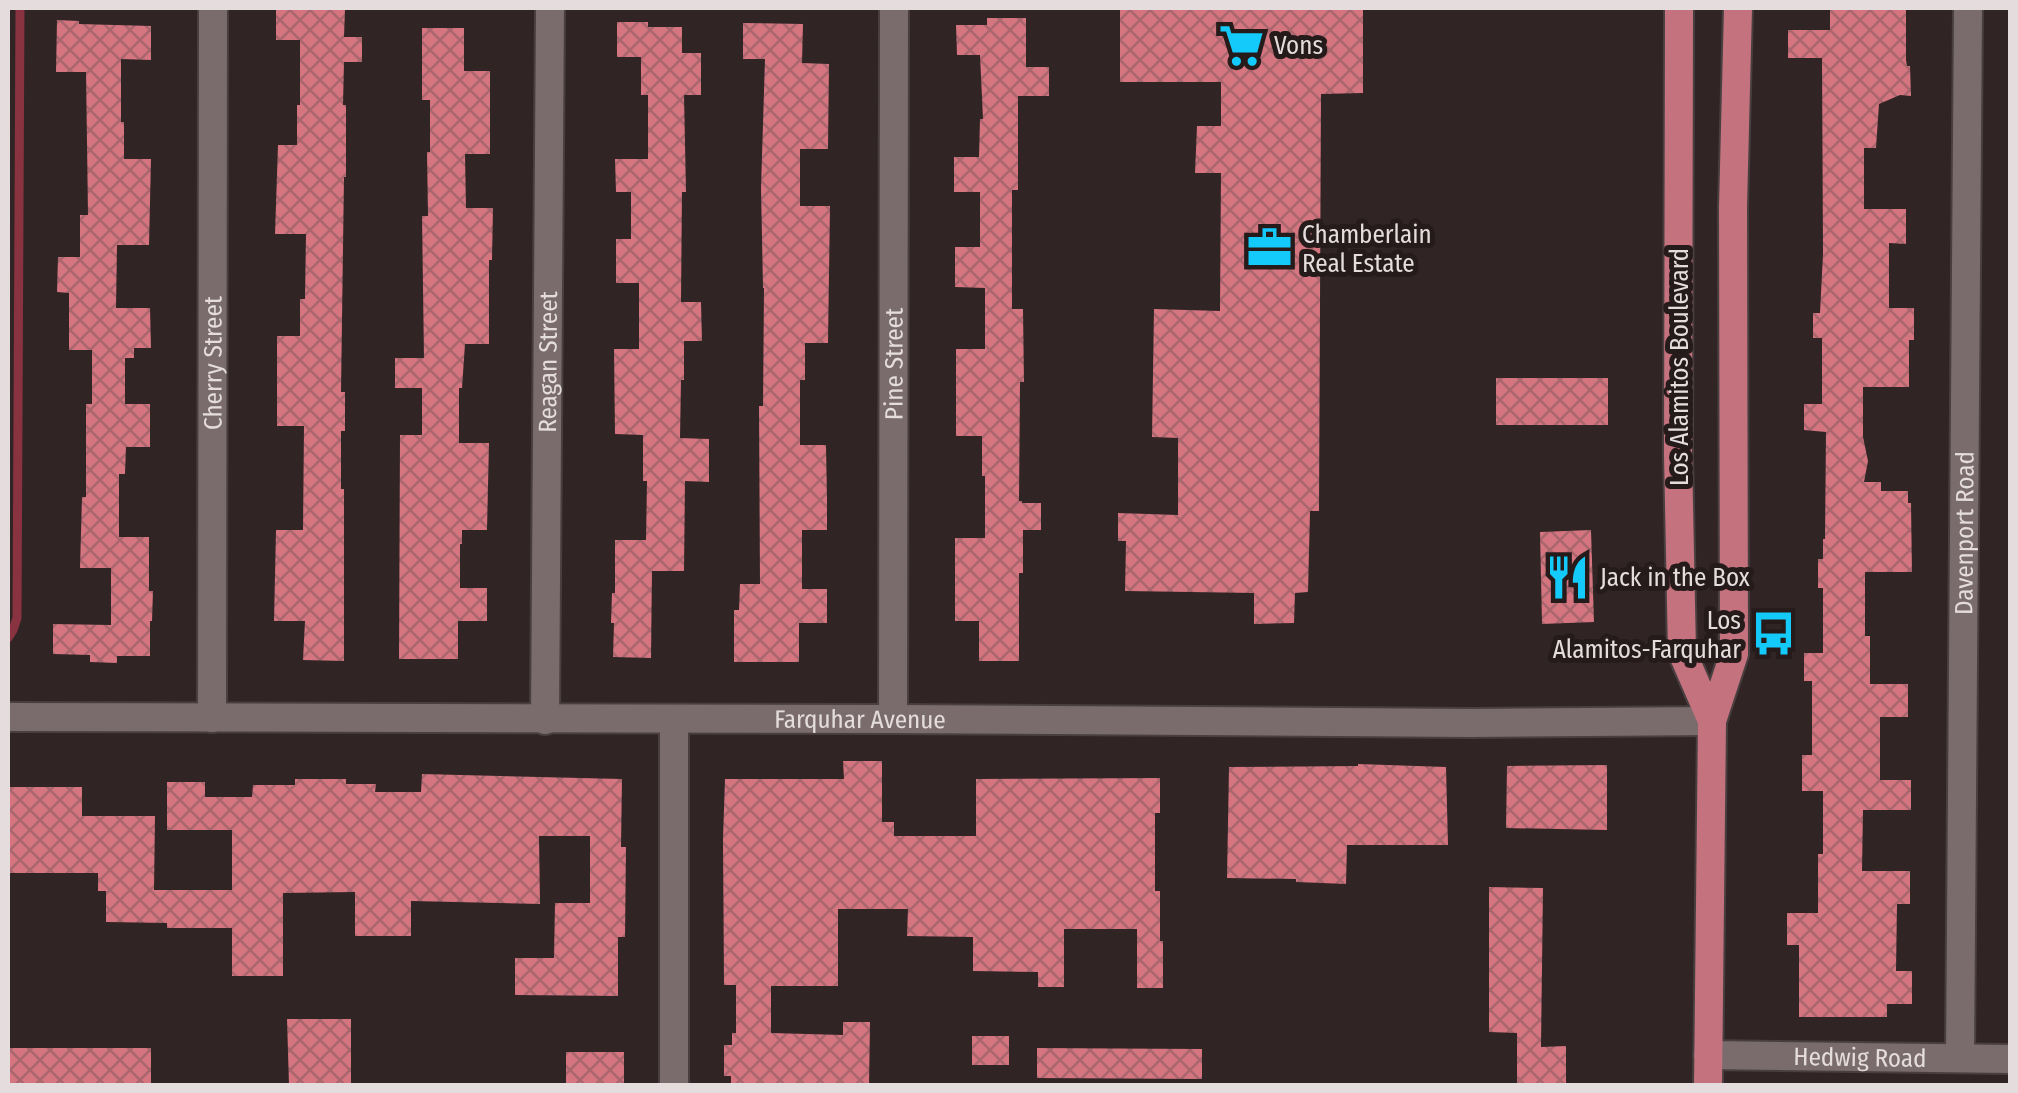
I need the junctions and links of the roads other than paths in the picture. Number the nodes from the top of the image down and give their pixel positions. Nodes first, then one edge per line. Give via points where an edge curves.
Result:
1 (213, 8) edge
2 (550, 8) edge
3 (894, 8) edge
4 (1679, 8) edge
5 (1738, 8) edge
6 (1968, 8) edge
7 (8, 717) edge
8 (212, 718) junction
9 (893, 718) junction
10 (674, 719) junction
11 (545, 720) junction
12 (1712, 720) junction
13 (1708, 1056) junction
14 (1960, 1058) junction
15 (2010, 1059) edge
16 (674, 1086) edge
17 (1708, 1086) edge

1 - 8 street, Cherry Street
2 - 11 street, Reagan Street
3 - 9 street, Pine Street
4 - 12 main road, Los Alamitos Boulevard via 1682,652
5 - 12 main road, Los Alamitos Boulevard via 1734,654
6 - 14 street, Davenport Road
7 - 8 street, Farquhar Avenue
8 - 11 street, Farquhar Avenue
9 - 10 street, Farquhar Avenue
9 - 12 street, Farquhar Avenue
10 - 11 street, Farquhar Avenue
10 - 16 street
12 - 13 main road, Los Alamitos Boulevard
13 - 14 street, Hedwig Road
13 - 17 main road, Los Alamitos Boulevard
14 - 15 street, Hedwig Road

